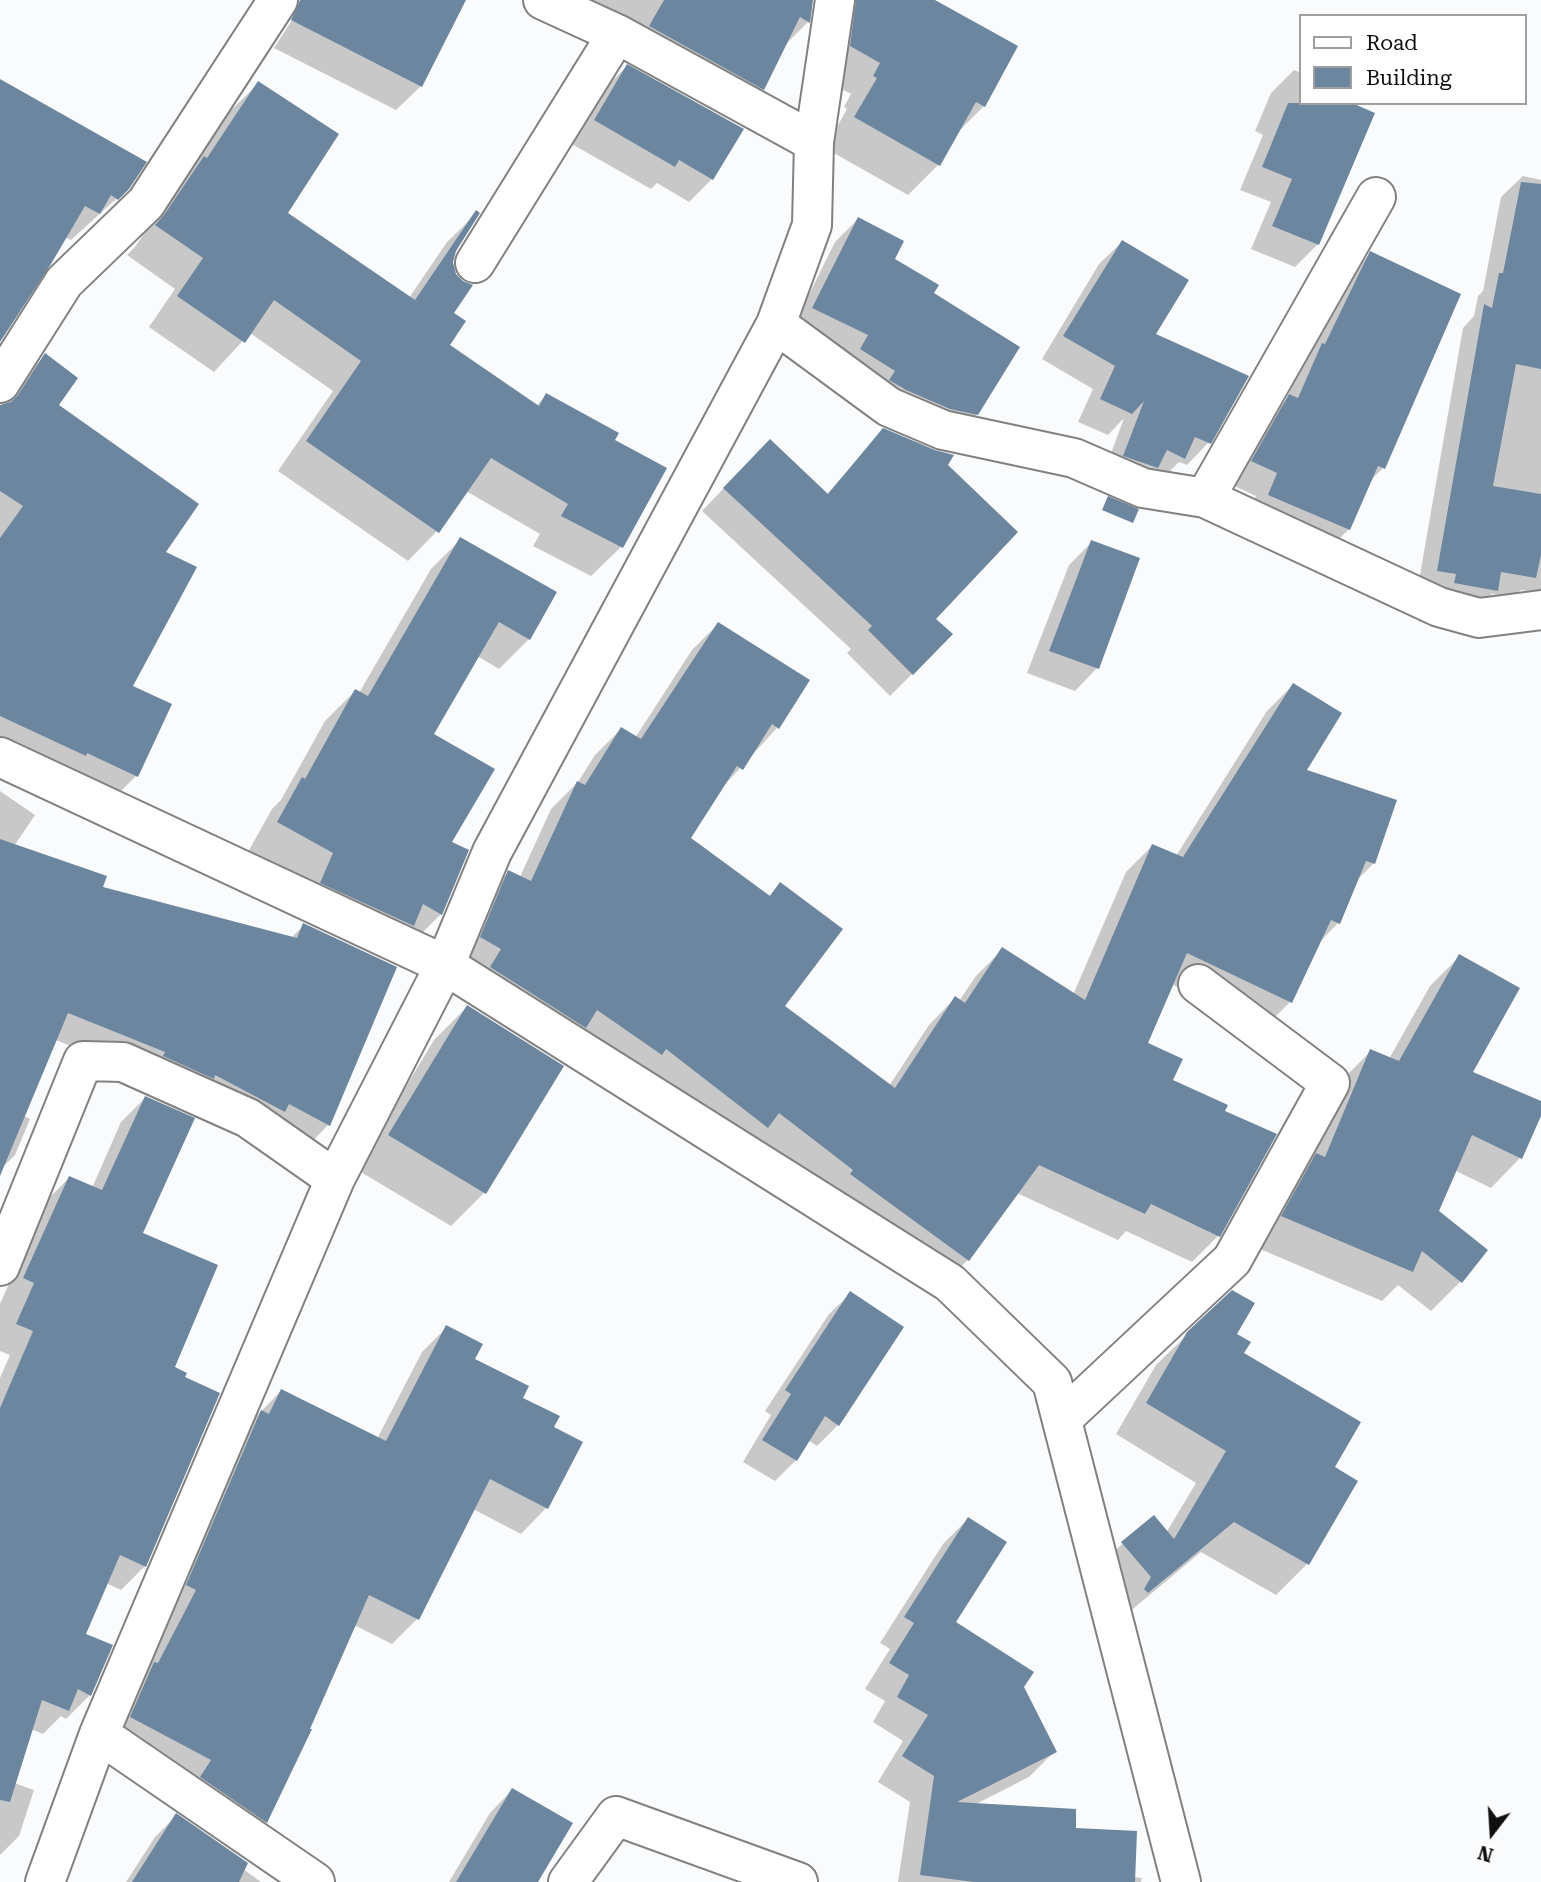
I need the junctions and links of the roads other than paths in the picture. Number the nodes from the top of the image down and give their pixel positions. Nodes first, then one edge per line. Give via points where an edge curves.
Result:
1 (278, 0) edge
2 (543, 0) edge
3 (835, 0) edge
4 (617, 34) junction
5 (814, 142) junction
6 (1376, 197) dead end
7 (475, 263) dead end
8 (776, 324) junction
9 (0, 383) edge
10 (1205, 498) junction
11 (1541, 610) edge
12 (0, 757) edge
13 (445, 965) junction
14 (1198, 984) dead end
15 (335, 1179) junction
16 (0, 1266) edge
17 (1062, 1419) junction
18 (99, 1734) junction
19 (45, 1882) edge
20 (315, 1882) edge
21 (568, 1882) edge
22 (798, 1882) edge
23 (1181, 1882) edge

1 - 9 street via 146,204 64,282
2 - 4 street
3 - 5 street
4 - 5 street
4 - 7 street
5 - 8 street via 812,225
6 - 10 street
8 - 10 street via 889,407 943,430 1074,458 1143,488
8 - 13 street via 492,852
10 - 11 street via 1438,607 1479,618
12 - 13 street
13 - 15 street
13 - 17 street via 950,1283 1052,1382
14 - 17 street via 1330,1083 1232,1260
15 - 16 street via 248,1118 123,1062 83,1060
15 - 18 street
17 - 23 street
18 - 19 street
18 - 20 street
21 - 22 street via 616,1816

